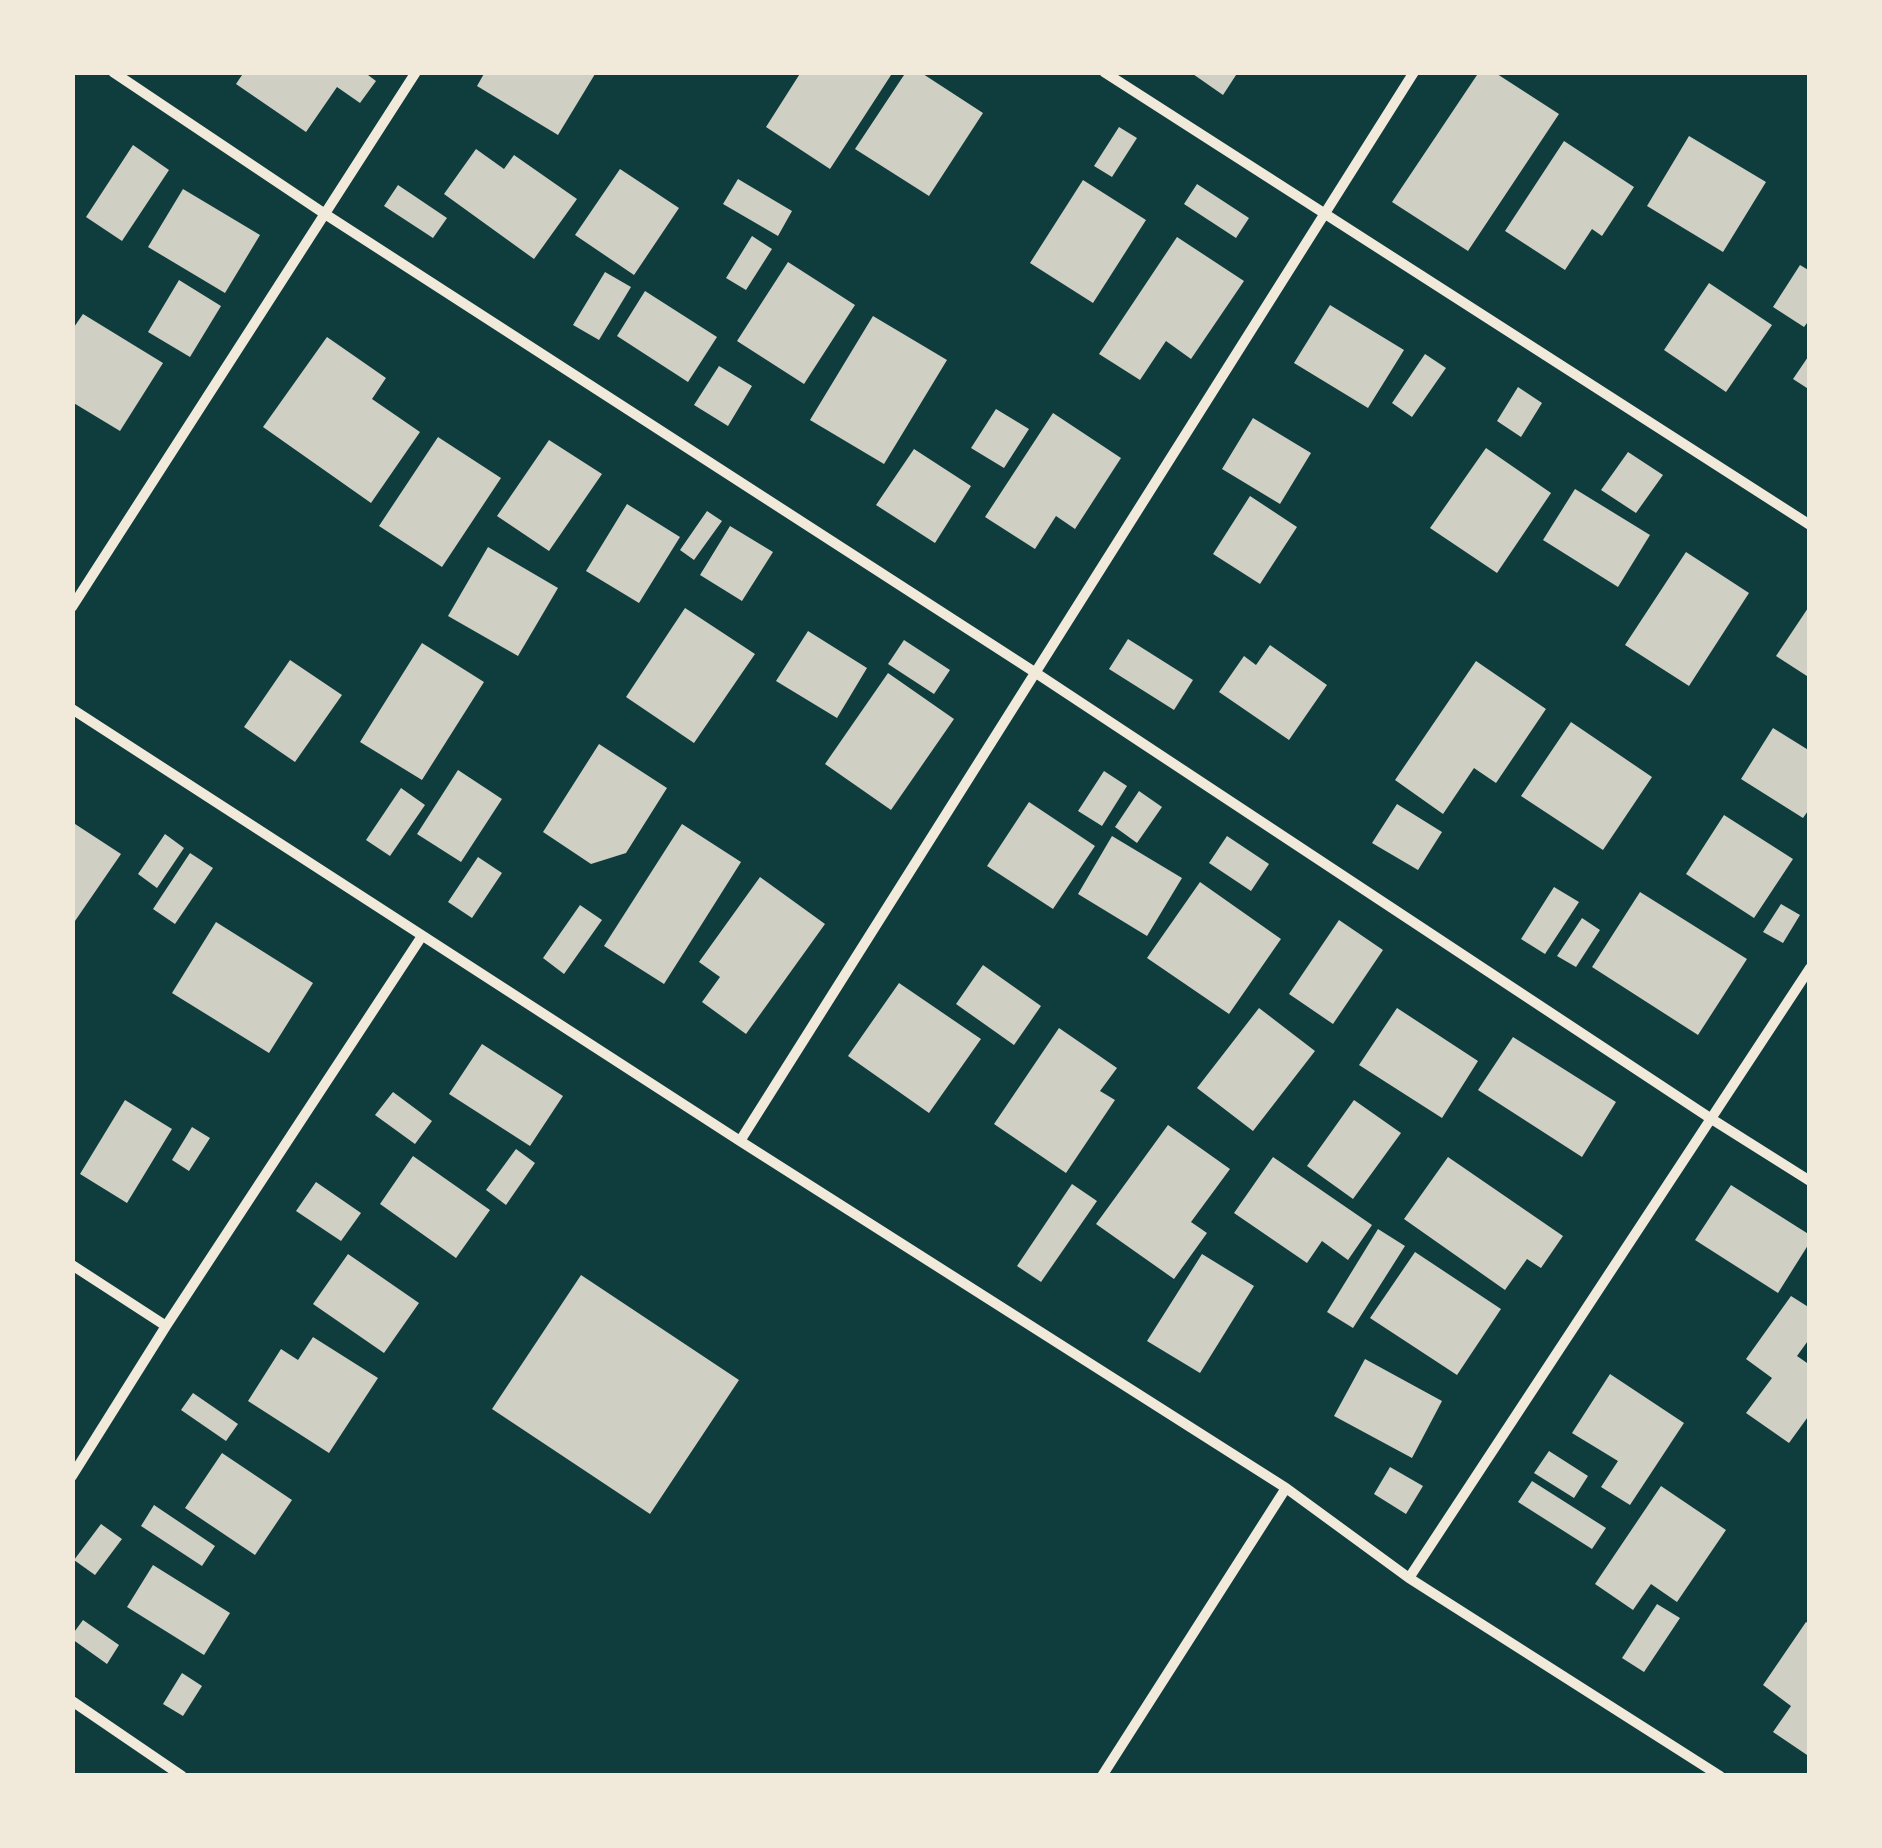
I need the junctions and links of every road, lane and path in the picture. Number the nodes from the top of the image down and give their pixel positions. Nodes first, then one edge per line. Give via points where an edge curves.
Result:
1 (113, 72) edge
2 (416, 72) edge
3 (1104, 72) edge
4 (1414, 72) edge
5 (1325, 212) junction
6 (324, 214) junction
7 (1810, 525) edge
8 (72, 608) edge
9 (1036, 673) junction
10 (72, 709) edge
11 (422, 936) junction
12 (1810, 968) edge
13 (1710, 1118) junction
14 (740, 1141) junction
15 (1810, 1180) edge
16 (72, 1266) edge
17 (166, 1326) junction
18 (72, 1476) edge
19 (1286, 1488) junction
20 (1409, 1578) junction
21 (72, 1701) edge
22 (182, 1776) edge
23 (1102, 1776) edge
24 (1720, 1776) edge

1 - 6 street
2 - 6 street
3 - 5 street
4 - 5 street
5 - 7 street
5 - 9 street
6 - 8 street
6 - 9 street
9 - 13 street
9 - 14 street
10 - 11 street
11 - 14 street
11 - 17 street
12 - 13 street
13 - 15 street
13 - 20 street
14 - 19 street
16 - 17 street
17 - 18 street
19 - 20 street
19 - 23 street
20 - 24 street
21 - 22 street

